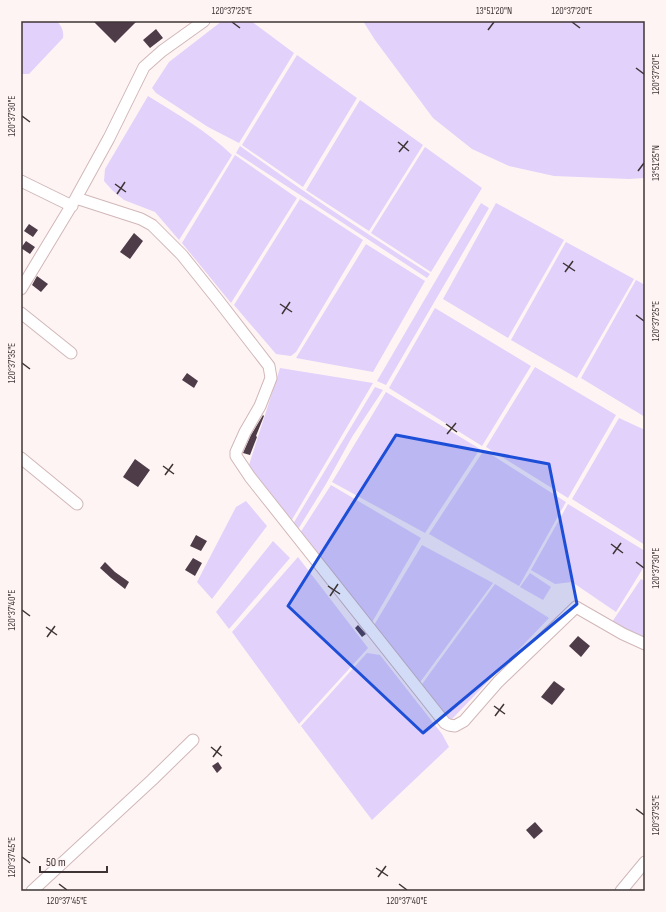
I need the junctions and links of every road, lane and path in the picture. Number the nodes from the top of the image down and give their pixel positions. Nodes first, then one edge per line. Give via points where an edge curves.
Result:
1 (204, 21) edge
2 (21, 182) edge
3 (74, 202) junction
4 (21, 289) edge
5 (21, 312) edge
6 (71, 352) dead end
7 (21, 458) edge
8 (76, 504) dead end
9 (645, 644) edge
10 (193, 740) dead end
11 (645, 862) edge
12 (32, 891) edge
13 (621, 891) edge

1 - 3 street via 144,67
2 - 3 street
3 - 4 street
3 - 9 street via 141,218 152,225 186,261 269,366 271,378 236,456 444,722 455,726 464,721 498,682 576,607
5 - 6 street
7 - 8 street
10 - 12 street
11 - 13 street

